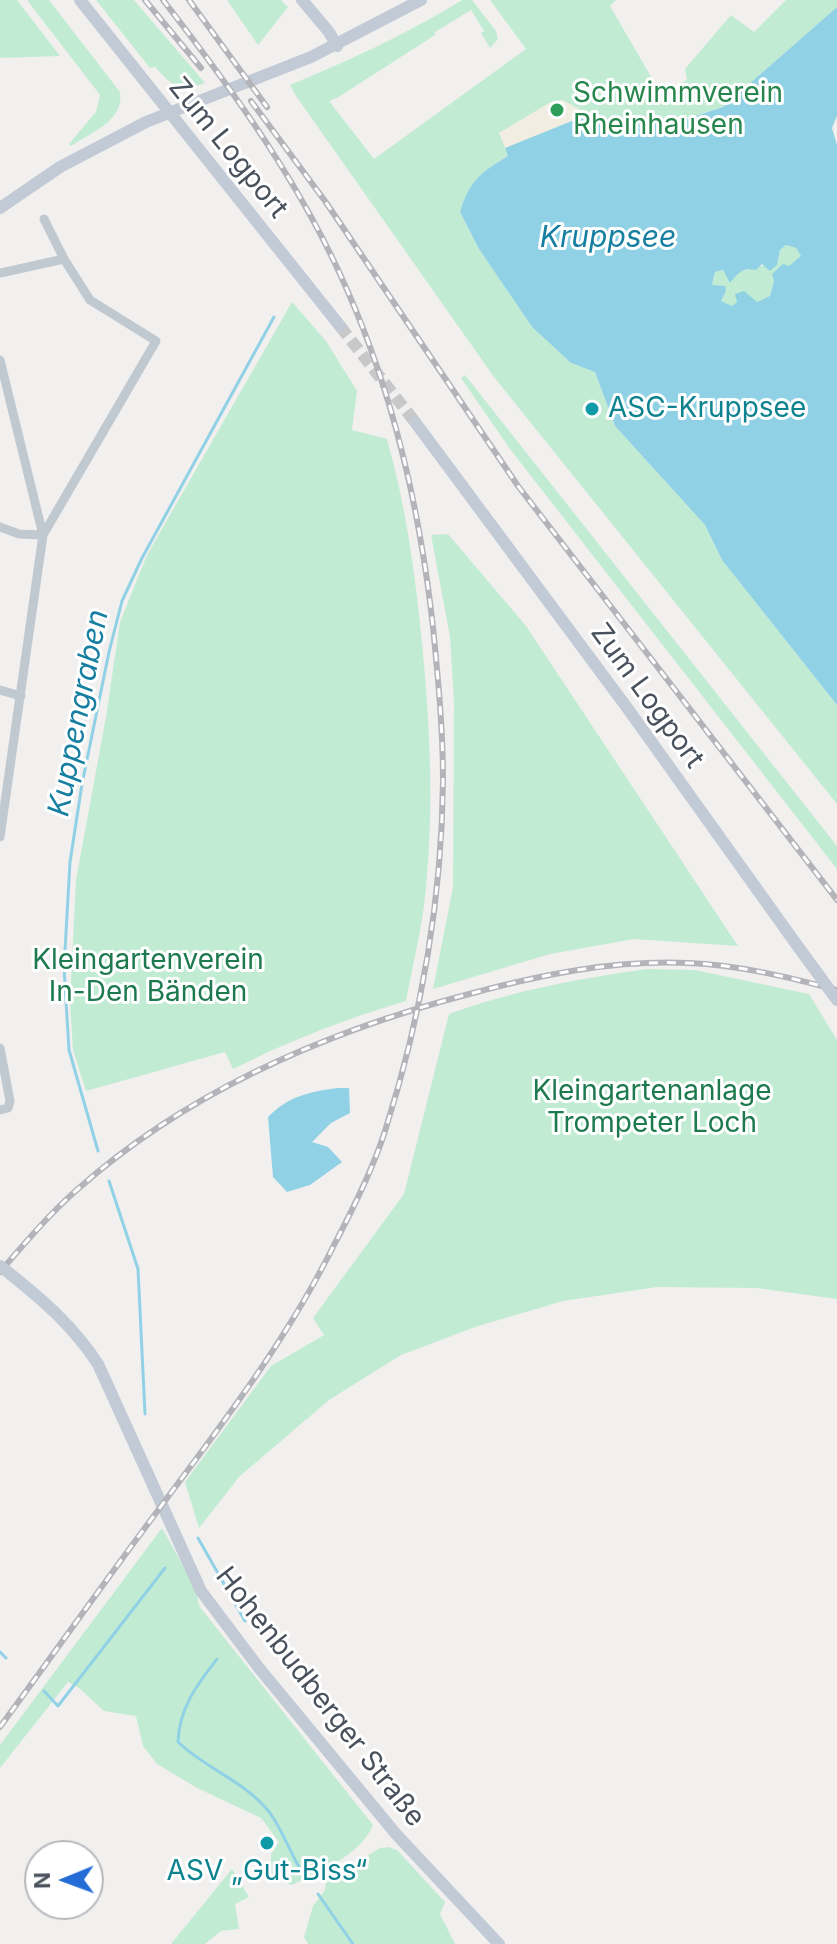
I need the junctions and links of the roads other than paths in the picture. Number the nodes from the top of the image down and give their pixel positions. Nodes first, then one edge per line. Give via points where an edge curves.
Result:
1 (80, 0) edge
2 (302, 0) edge
3 (421, 0) edge
4 (337, 46) junction
5 (170, 112) junction
6 (0, 208) edge
7 (44, 219) dead end
8 (64, 259) junction
9 (0, 273) edge
10 (340, 326) tunnel mouth
11 (0, 360) edge
12 (415, 422) tunnel mouth
13 (0, 527) edge
14 (43, 535) junction
15 (0, 690) edge
16 (21, 696) junction
17 (5, 768) edge
18 (0, 837) edge
19 (837, 1000) edge
20 (0, 1048) edge
21 (0, 1110) edge
22 (5, 1270) edge
23 (499, 1944) edge

1 - 5 street, Zum Logport
2 - 4 street
3 - 4 street
4 - 5 street
5 - 6 street via 60,167
5 - 10 street, Zum Logport
7 - 8 street
8 - 9 street
8 - 14 street via 90,300 156,341
11 - 14 street
12 - 19 street, Zum Logport, bridge
13 - 14 street
14 - 16 street
15 - 16 street
16 - 17 street
17 - 18 street
20 - 21 street via 10,1101
22 - 23 street, Hohenbudberger Straße via 66,1321 98,1364 201,1591 396,1834

